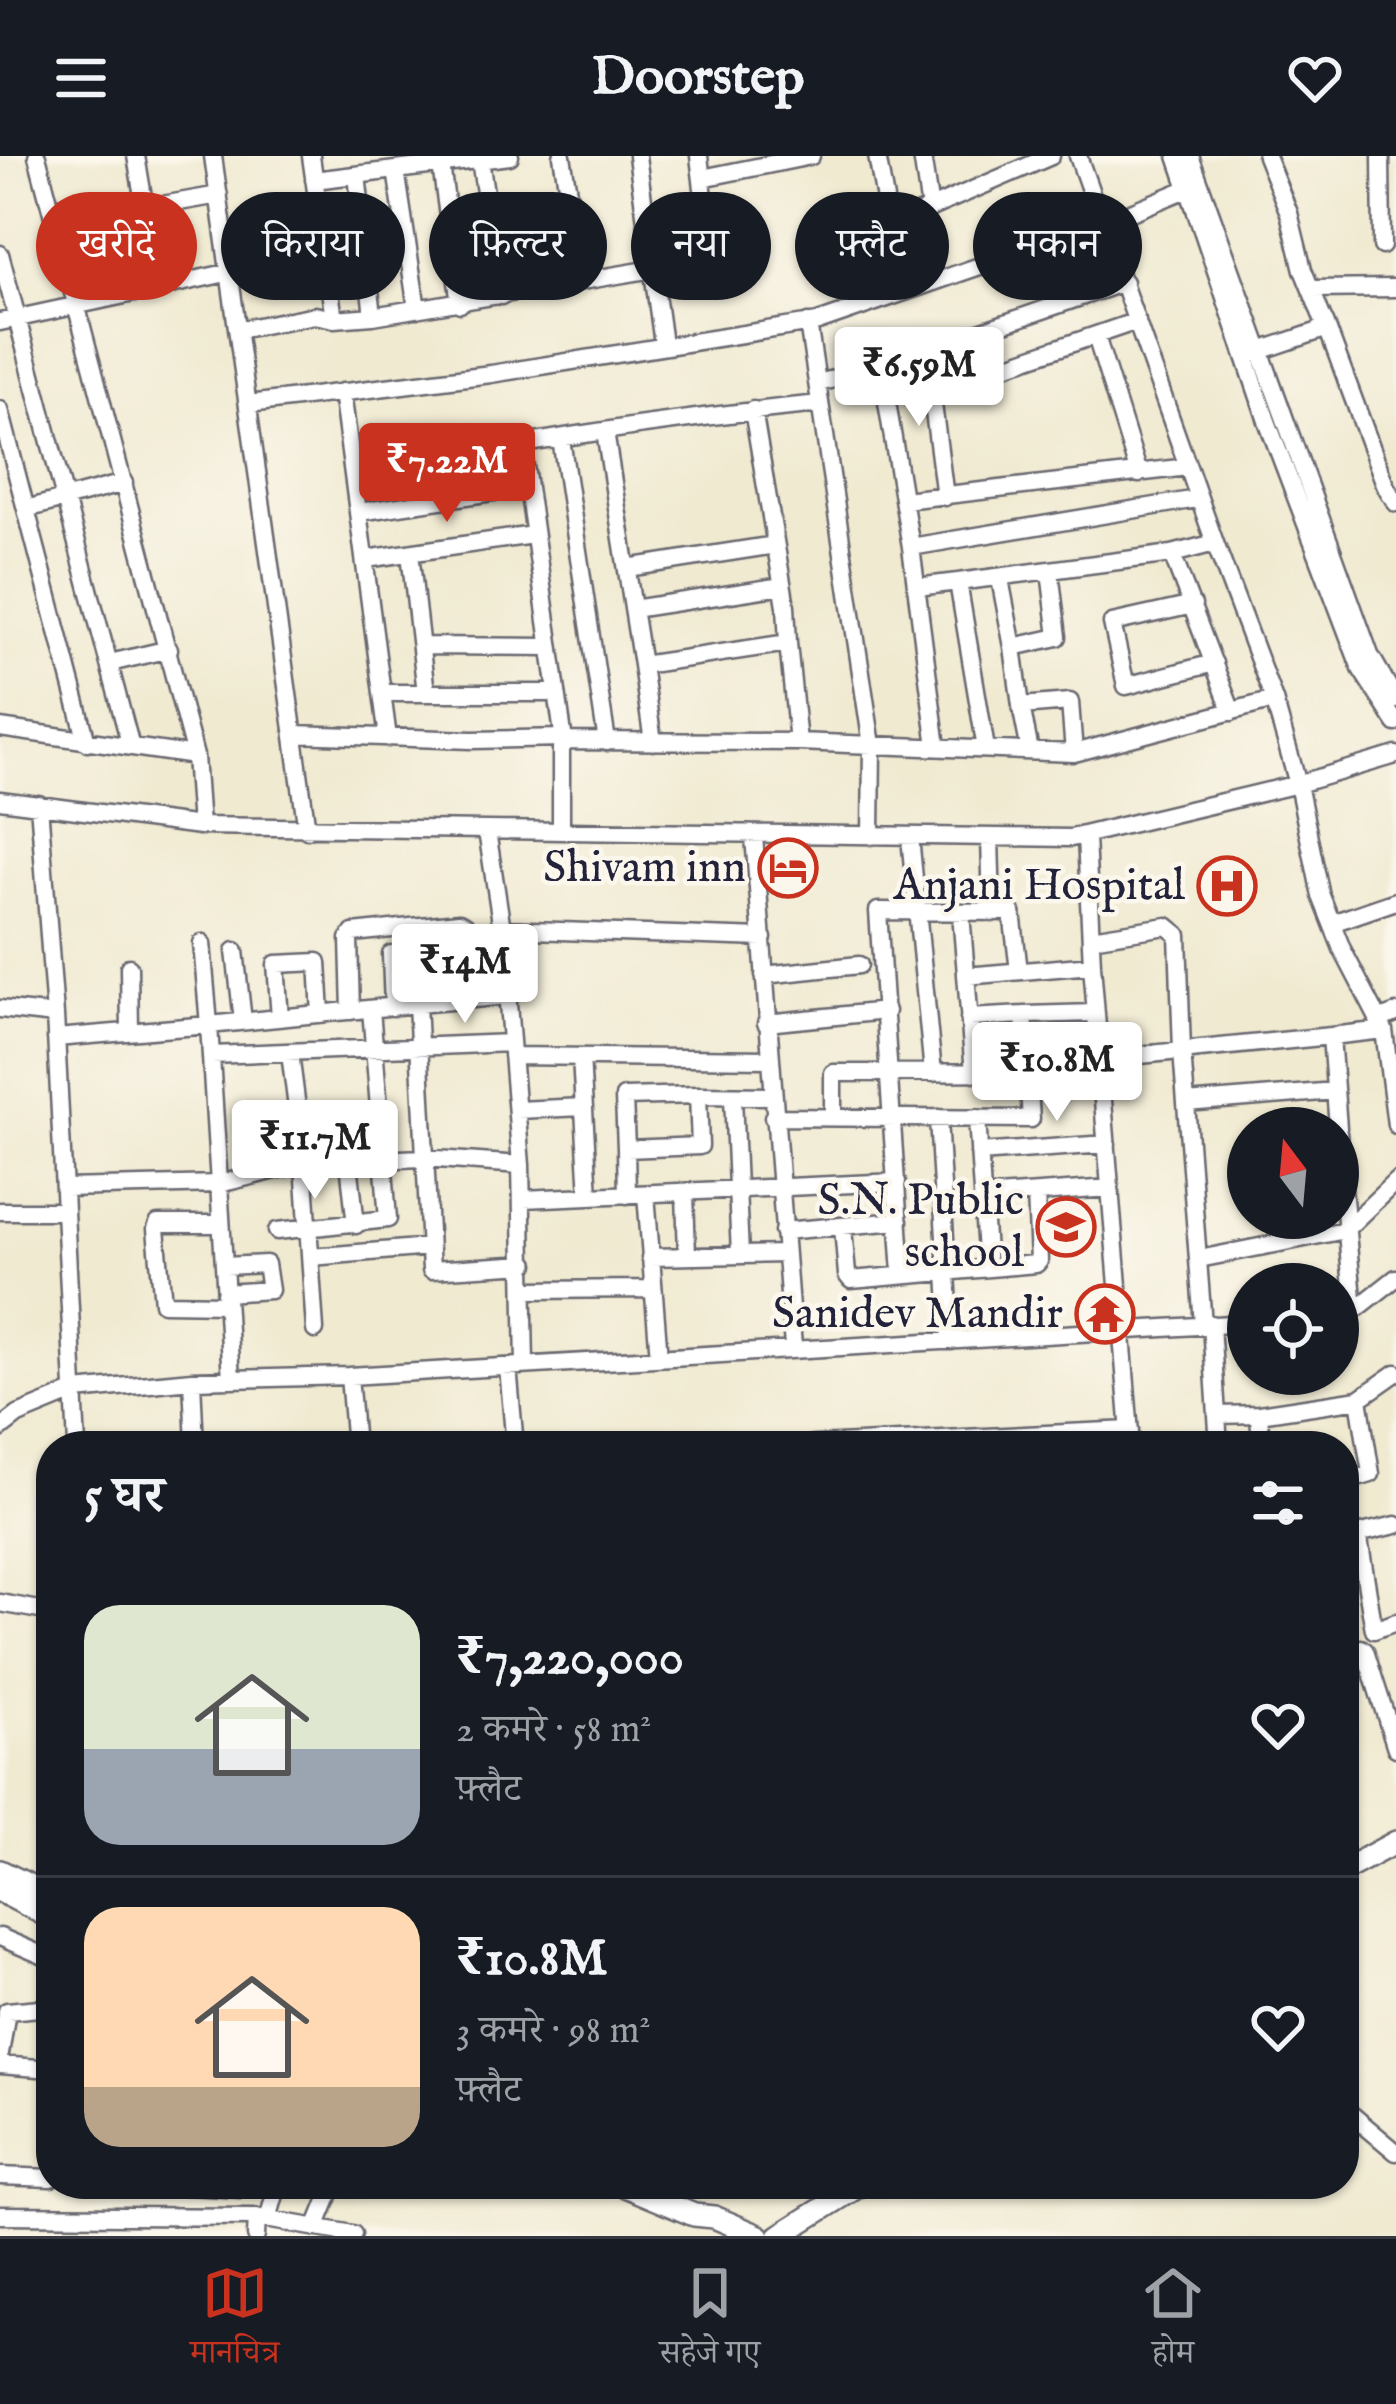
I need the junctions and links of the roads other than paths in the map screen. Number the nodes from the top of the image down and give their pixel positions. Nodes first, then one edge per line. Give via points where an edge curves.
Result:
1 (38, 156) edge
2 (136, 156) edge
3 (212, 156) edge
4 (311, 156) edge
5 (510, 156) edge
6 (562, 156) edge
7 (637, 156) edge
8 (699, 156) edge
9 (811, 156) edge
10 (877, 156) edge
11 (922, 156) edge
12 (1051, 156) edge
13 (1078, 156) edge
14 (1177, 156) edge
15 (1190, 156) edge
16 (1266, 156) edge
17 (1381, 156) edge
18 (480, 160) junction
19 (441, 164) junction
20 (396, 170) junction
21 (357, 175) junction
22 (702, 178) junction
23 (314, 180) junction
24 (1194, 186) junction
25 (46, 192) edge
26 (142, 192) edge
27 (485, 192) edge
28 (568, 192) edge
29 (642, 192) edge
30 (704, 192) edge
31 (884, 192) edge
32 (927, 192) edge
33 (1092, 192) edge
34 (218, 195) junction
35 (197, 199) edge
36 (949, 201) edge
37 (1142, 207) edge
38 (221, 214) edge
39 (1382, 246) dead end
40 (0, 254) edge
41 (221, 274) edge
42 (1396, 288) edge
43 (1311, 289) junction
44 (73, 300) edge
45 (234, 300) edge
46 (480, 300) edge
47 (657, 300) edge
48 (880, 300) edge
49 (1073, 300) edge
50 (1130, 300) edge
51 (74, 303) junction
52 (460, 304) junction
53 (417, 309) junction
54 (373, 316) junction
55 (334, 319) junction
56 (9, 320) edge
57 (1137, 321) junction
58 (1325, 322) junction
59 (808, 323) junction
60 (238, 330) junction
61 (1096, 336) junction
62 (964, 338) junction
63 (663, 344) junction
64 (926, 350) junction
65 (1252, 354) junction
66 (881, 366) junction
67 (819, 382) junction
68 (342, 392) junction
69 (249, 404) junction
70 (820, 404) junction
71 (0, 410) edge
72 (754, 410) junction
73 (605, 432) junction
74 (561, 439) junction
75 (521, 445) junction
76 (1188, 467) junction
77 (1139, 474) junction
78 (354, 476) junction
79 (124, 483) junction
80 (526, 487) junction
81 (945, 497) junction
82 (67, 499) junction
83 (1197, 499) junction
84 (904, 500) junction
85 (1396, 503) edge
86 (26, 509) junction
87 (359, 512) junction
88 (532, 535) junction
89 (1215, 543) junction
90 (776, 545) junction
91 (911, 547) junction
92 (410, 553) junction
93 (1172, 554) junction
94 (366, 559) junction
95 (627, 568) junction
96 (1050, 571) junction
97 (1000, 579) junction
98 (958, 582) junction
99 (782, 586) junction
100 (917, 587) junction
101 (1193, 605) junction
102 (633, 609) junction
103 (788, 643) junction
104 (421, 646) junction
105 (1013, 646) junction
106 (550, 647) junction
107 (169, 649) junction
108 (110, 663) junction
109 (1214, 663) junction
110 (642, 665) junction
111 (383, 693) junction
112 (426, 693) junction
113 (557, 693) junction
114 (1274, 700) junction
115 (1396, 700) edge
116 (1021, 706) junction
117 (1232, 712) junction
118 (1396, 723) edge
119 (0, 728) edge
120 (294, 734) junction
121 (388, 738) junction
122 (564, 740) junction
123 (87, 742) junction
124 (607, 742) junction
125 (653, 742) junction
126 (799, 742) junction
127 (872, 745) junction
128 (131, 746) junction
129 (937, 747) junction
130 (986, 749) junction
131 (1030, 751) junction
132 (1074, 753) junction
133 (1396, 755) edge
134 (195, 756) junction
135 (1298, 784) junction
136 (0, 800) edge
137 (39, 804) junction
138 (200, 826) junction
139 (307, 830) junction
140 (487, 831) junction
141 (561, 831) junction
142 (754, 836) junction
143 (871, 836) junction
144 (910, 837) junction
145 (990, 837) junction
146 (1086, 837) junction
147 (1396, 901) edge
148 (918, 912) junction
149 (961, 913) junction
150 (992, 913) junction
151 (1331, 923) junction
152 (502, 929) junction
153 (763, 938) junction
154 (1090, 938) junction
155 (202, 943) dead end
156 (236, 951) dead end
157 (391, 954) dead end
158 (1092, 964) junction
159 (859, 965) dead end
160 (128, 967) dead end
161 (1019, 971) junction
162 (764, 976) junction
163 (966, 976) junction
164 (507, 996) junction
165 (468, 999) junction
166 (417, 1004) junction
167 (393, 1006) junction
168 (0, 1009) edge
169 (371, 1009) junction
170 (351, 1011) junction
171 (886, 1011) junction
172 (1096, 1013) junction
173 (321, 1014) junction
174 (55, 1015) junction
175 (1024, 1015) junction
176 (280, 1018) junction
177 (969, 1018) junction
178 (1386, 1021) edge
179 (243, 1022) junction
180 (766, 1023) junction
181 (209, 1025) junction
182 (130, 1031) junction
183 (1331, 1036) junction
184 (56, 1038) junction
185 (419, 1048) junction
186 (512, 1050) junction
187 (375, 1051) junction
188 (1182, 1051) junction
189 (290, 1053) junction
190 (211, 1055) junction
191 (581, 1057) junction
192 (769, 1059) junction
193 (1100, 1059) junction
194 (1028, 1072) junction
195 (891, 1073) junction
196 (932, 1073) junction
197 (974, 1073) junction
198 (1335, 1091) junction
199 (698, 1094) junction
200 (772, 1096) junction
201 (733, 1097) junction
202 (1186, 1103) junction
203 (584, 1107) junction
204 (1336, 1107) edge
205 (517, 1110) junction
206 (773, 1117) junction
207 (833, 1117) junction
208 (894, 1118) junction
209 (938, 1118) junction
210 (977, 1118) junction
211 (1396, 1124) edge
212 (1107, 1144) junction
213 (626, 1149) junction
214 (979, 1153) junction
215 (423, 1158) junction
216 (385, 1160) junction
217 (304, 1163) junction
218 (349, 1163) junction
219 (521, 1165) junction
220 (1396, 1181) edge
221 (897, 1182) junction
222 (219, 1184) junction
223 (65, 1188) junction
224 (1110, 1188) junction
225 (778, 1189) junction
226 (737, 1191) junction
227 (685, 1193) junction
228 (636, 1194) junction
229 (1036, 1194) junction
230 (589, 1196) junction
231 (982, 1197) junction
232 (523, 1198) junction
233 (0, 1210) edge
234 (65, 1211) junction
235 (1359, 1217) edge
236 (899, 1221) junction
237 (221, 1223) junction
238 (356, 1225) junction
239 (843, 1227) junction
240 (310, 1229) junction
241 (277, 1231) dead end
242 (783, 1232) junction
243 (1300, 1239) edge
244 (429, 1246) junction
245 (784, 1254) junction
246 (687, 1256) junction
247 (740, 1256) junction
248 (310, 1257) junction
249 (650, 1257) junction
250 (1199, 1259) junction
251 (526, 1264) junction
252 (224, 1266) junction
253 (987, 1268) junction
254 (948, 1271) junction
255 (902, 1274) junction
256 (1396, 1278) edge
257 (652, 1289) junction
258 (525, 1290) junction
259 (226, 1298) junction
260 (1359, 1303) edge
261 (1227, 1324) edge
262 (1207, 1325) junction
263 (1121, 1328) junction
264 (315, 1330) dead end
265 (951, 1341) junction
266 (793, 1347) junction
267 (659, 1358) junction
268 (516, 1366) junction
269 (349, 1376) junction
270 (1396, 1376) edge
271 (192, 1379) junction
272 (231, 1379) junction
273 (76, 1390) junction
274 (1359, 1399) junction
275 (1259, 1414) junction
276 (1218, 1415) junction
277 (0, 1429) edge
278 (77, 1431) edge
279 (194, 1431) edge
280 (354, 1431) edge
281 (515, 1431) edge
282 (1130, 1431) edge
283 (1219, 1431) edge
284 (1261, 1431) edge
285 (1359, 1478) edge
286 (1396, 1525) edge
287 (1359, 1533) edge
288 (1359, 1568) edge
289 (0, 1603) edge
290 (36, 1609) edge
291 (1396, 1622) edge
292 (1359, 1648) edge
293 (1396, 1748) edge
294 (1396, 1842) edge
295 (1359, 1862) edge
296 (0, 1871) edge
297 (36, 1888) edge
298 (0, 1891) edge
299 (36, 1910) edge
300 (0, 1937) edge
301 (36, 1953) edge
302 (36, 2008) edge
303 (0, 2054) edge
304 (0, 2065) edge
305 (36, 2068) edge
306 (1359, 2120) edge
307 (1396, 2152) edge
308 (0, 2176) edge
309 (36, 2177) edge
310 (328, 2199) edge
311 (655, 2199) edge
312 (684, 2199) edge
313 (838, 2199) edge
314 (0, 2215) edge
315 (714, 2218) junction
316 (268, 2226) edge
317 (316, 2228) junction
318 (344, 2234) edge
319 (754, 2235) edge
320 (779, 2236) edge

1 - 25 street
2 - 26 street
3 - 34 street
4 - 23 street
5 - 18 street
6 - 28 street
7 - 29 street
8 - 22 street
9 - 22 street
10 - 31 street
11 - 32 street
12 - 36 street
13 - 33 street
14 - 24 street
15 - 24 street
16 - 43 street
17 - 39 street
18 - 19 street
18 - 27 street
19 - 20 street
19 - 52 street
20 - 21 street
20 - 53 street
21 - 23 street
21 - 54 street
22 - 30 street
23 - 55 street
24 - 37 street
24 - 65 street
34 - 35 street
34 - 38 street
40 - 56 street
41 - 51 street
42 - 43 street
43 - 58 street
44 - 51 street
45 - 60 street
46 - 52 street
47 - 63 street
48 - 59 street
49 - 62 street
50 - 57 street
51 - 56 street
51 - 79 street
52 - 53 street
53 - 54 street
54 - 55 street
55 - 60 street via 315,315
56 - 82 street
57 - 61 street
57 - 76 street
58 - 65 street
58 - 85 street
59 - 63 street
59 - 67 street
60 - 69 street
61 - 62 street via 982,374
61 - 77 street
62 - 64 street
63 - 68 street
64 - 66 street
64 - 81 street
65 - 115 street via 1370,655
65 - 118 street via 1361,668
66 - 67 street
66 - 84 street
67 - 70 street
68 - 69 street
68 - 78 street
69 - 120 street
70 - 72 street
70 - 127 street
71 - 86 street
72 - 73 street
72 - 90 street
73 - 74 street
73 - 95 street
74 - 75 street
74 - 124 street
75 - 78 street
75 - 80 street
76 - 77 street
76 - 83 street
77 - 81 street
78 - 87 street
79 - 82 street
79 - 107 street
80 - 87 street
80 - 88 street
81 - 84 street
82 - 86 street
82 - 108 street
83 - 89 street
83 - 91 street
84 - 91 street
86 - 123 street
87 - 94 street
88 - 92 street
88 - 106 street
89 - 93 street
89 - 114 street
90 - 95 street
90 - 99 street
91 - 100 street
92 - 94 street
92 - 104 street
93 - 96 street
93 - 101 street
94 - 111 street
95 - 102 street
96 - 97 street
96 - 105 street via 1058,637
97 - 98 street
97 - 105 street
98 - 100 street
98 - 130 street
99 - 102 street
99 - 103 street
100 - 129 street
101 - 109 street
101 - 109 street via 1112,623 1126,686
102 - 110 street
103 - 110 street
103 - 126 street
104 - 106 street
104 - 112 street
105 - 116 street
106 - 113 street
107 - 108 street
107 - 134 street
108 - 128 street
109 - 117 street
110 - 125 street
111 - 112 street
111 - 121 street
112 - 113 street
113 - 122 street
114 - 117 street
114 - 135 street
116 - 131 street
116 - 132 street via 1070,701
117 - 132 street
119 - 123 street
120 - 121 street
120 - 139 street
121 - 122 street
122 - 124 street
122 - 141 street
123 - 128 street
124 - 125 street
125 - 126 street
126 - 127 street
127 - 129 street
127 - 143 street
128 - 134 street
129 - 130 street
130 - 131 street
131 - 132 street
133 - 135 street
134 - 138 street
135 - 146 street
135 - 151 street
136 - 137 street
137 - 138 street
137 - 174 street
138 - 139 street
139 - 140 street
140 - 141 street
140 - 152 street
141 - 142 street
142 - 143 street
142 - 153 street
143 - 144 street
144 - 145 street
144 - 148 street
145 - 146 street
145 - 150 street
146 - 154 street
147 - 151 street
148 - 149 street
148 - 171 street via 878,911
148 - 196 street
149 - 150 street
149 - 163 street
150 - 161 street via 1012,912
151 - 178 street
152 - 153 street
152 - 164 street
153 - 162 street
154 - 158 street
154 - 188 street via 1176,930
155 - 181 street
156 - 179 street
157 - 167 street
158 - 161 street
158 - 172 street
159 - 162 street
160 - 182 street
161 - 163 street
162 - 180 street
163 - 177 street
164 - 165 street
164 - 186 street
165 - 166 street
165 - 170 street via 459,922 352,933
166 - 167 street
166 - 185 street
167 - 169 street
168 - 174 street
169 - 170 street
169 - 187 street
170 - 173 street
171 - 180 street
171 - 195 street
172 - 175 street
172 - 193 street
173 - 176 street
173 - 176 street via 318,962 276,964
174 - 184 street
175 - 177 street
175 - 194 street
176 - 179 street
177 - 197 street
178 - 183 street
178 - 211 street
179 - 181 street
180 - 192 street
181 - 182 street
181 - 190 street
182 - 184 street
183 - 188 street
183 - 198 street
184 - 223 street
185 - 186 street
185 - 187 street
185 - 215 street
186 - 191 street
186 - 205 street
187 - 189 street
187 - 216 street
188 - 193 street
188 - 202 street
189 - 190 street
189 - 217 street
190 - 222 street
191 - 192 street
191 - 203 street
192 - 200 street
193 - 212 street
194 - 197 street
194 - 210 street via 1031,1118
195 - 196 street
195 - 207 street via 832,1072
195 - 208 street
196 - 197 street
198 - 202 street
198 - 204 street
199 - 201 street
199 - 213 street via 700,1147
199 - 213 street via 624,1096
200 - 201 street
200 - 206 street
201 - 226 street
202 - 250 street
203 - 205 street
203 - 230 street
205 - 219 street
206 - 207 street
206 - 225 street
207 - 208 street
208 - 209 street
208 - 221 street
209 - 210 street
209 - 254 street
210 - 214 street
212 - 214 street
212 - 224 street
213 - 228 street
214 - 231 street
215 - 216 street
215 - 219 street
215 - 244 street
216 - 218 street
216 - 238 street via 388,1220
217 - 218 street
217 - 222 street
217 - 240 street
218 - 238 street
219 - 232 street
220 - 235 street
221 - 225 street
221 - 236 street
222 - 223 street
222 - 237 street
223 - 234 street
224 - 229 street
224 - 263 street
225 - 226 street
225 - 242 street
226 - 227 street
226 - 247 street
227 - 228 street
227 - 246 street
228 - 230 street
228 - 249 street
229 - 231 street
229 - 253 street via 1038,1263
230 - 232 street
231 - 253 street
232 - 251 street
233 - 234 street
234 - 273 street
236 - 239 street
236 - 255 street
237 - 252 street
237 - 259 street via 156,1228 164,1303
238 - 240 street
239 - 242 street
239 - 255 street via 848,1279
240 - 241 street
240 - 248 street
242 - 245 street
243 - 250 street
244 - 248 street
244 - 251 street via 437,1272
245 - 247 street
245 - 266 street
246 - 247 street
246 - 249 street
248 - 264 street
249 - 257 street
250 - 262 street
251 - 258 street
252 - 259 street
252 - 259 street via 266,1264 270,1291
253 - 254 street
254 - 255 street
254 - 265 street
256 - 260 street
257 - 258 street
257 - 267 street
258 - 268 street
259 - 272 street
261 - 262 street
262 - 263 street
262 - 276 street
263 - 265 street
263 - 282 street
265 - 266 street
266 - 267 street
267 - 268 street
268 - 269 street
268 - 281 street
269 - 272 street
269 - 280 street
270 - 274 street
271 - 272 street
271 - 273 street
271 - 279 street
273 - 277 street
273 - 278 street
274 - 275 street
274 - 285 street via 1371,1474
275 - 276 street
275 - 284 street
276 - 283 street
286 - 287 street
288 - 291 street via 1374,1630
289 - 290 street
292 - 293 street
294 - 295 main road
296 - 297 main road
298 - 299 main road
300 - 301 street
302 - 303 street via 7,2011
304 - 305 street
306 - 307 street
308 - 309 street
310 - 317 street
311 - 315 main road
312 - 315 main road
313 - 320 main road
314 - 316 street
315 - 319 main road
316 - 317 street
317 - 318 street

